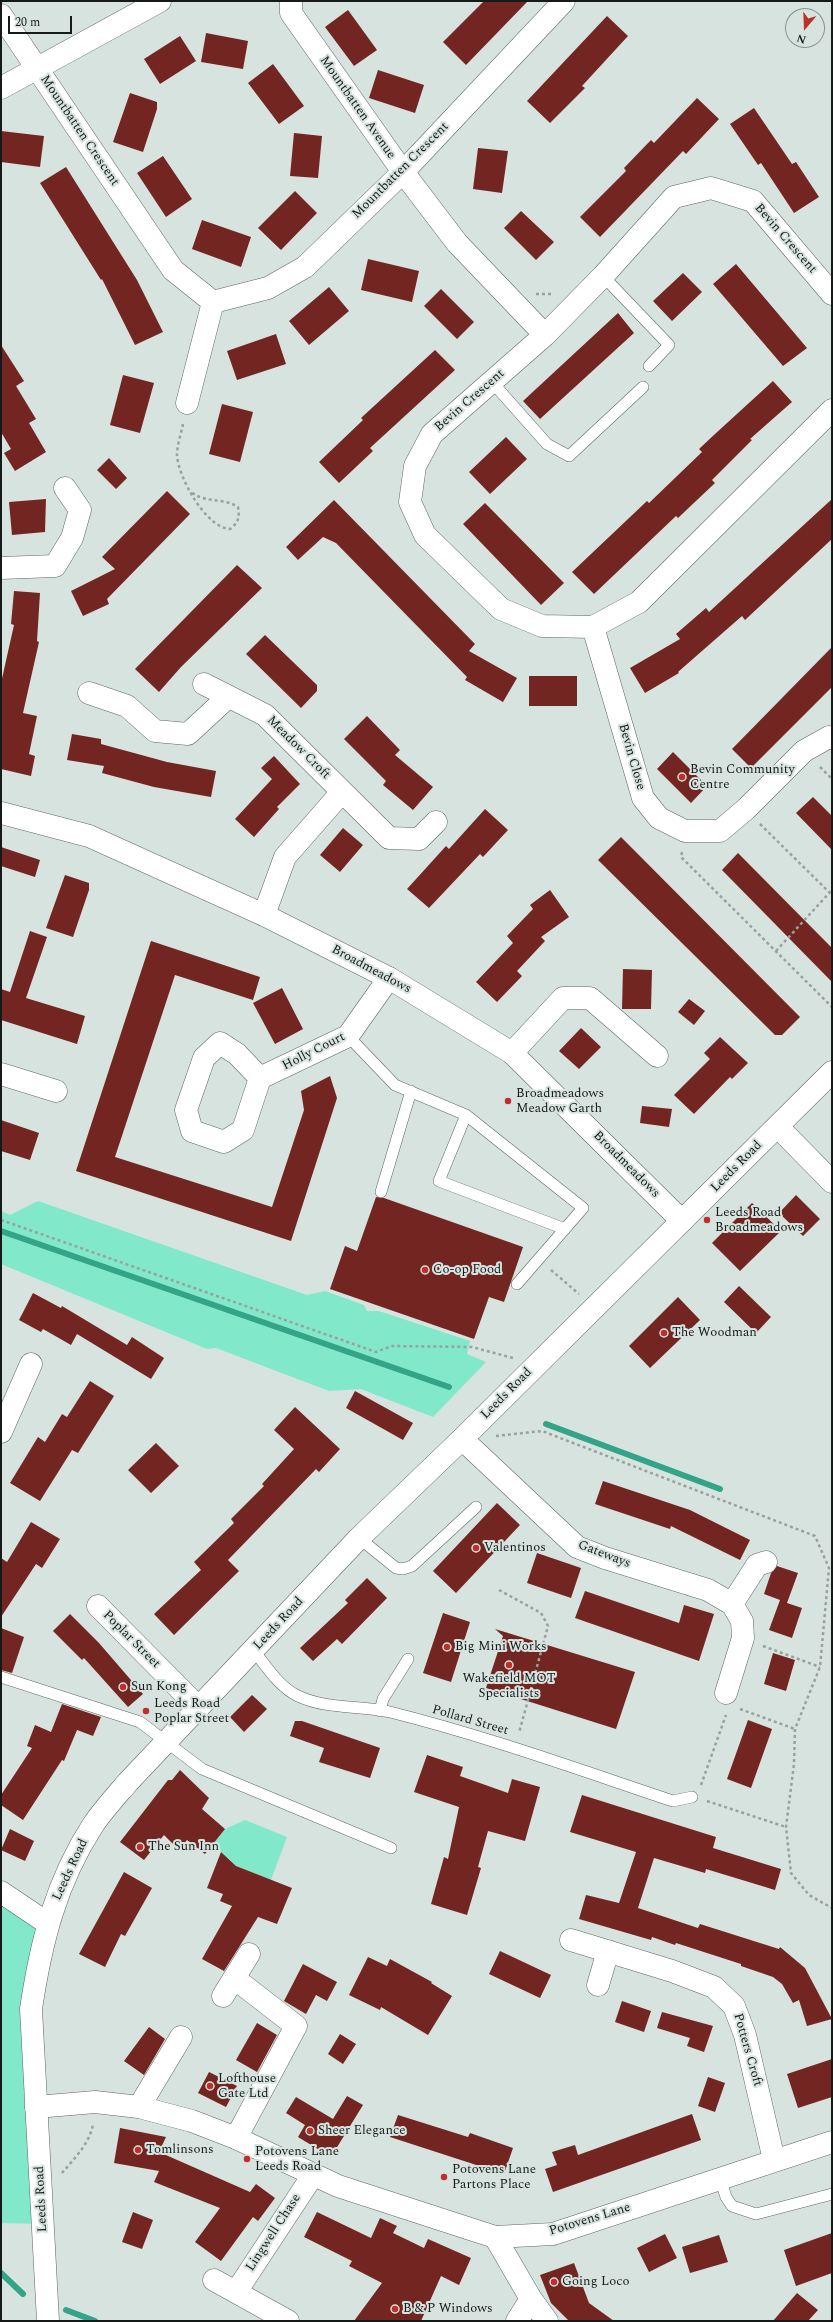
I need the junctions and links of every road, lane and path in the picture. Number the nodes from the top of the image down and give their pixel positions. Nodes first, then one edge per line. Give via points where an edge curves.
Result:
1 (160, 1) edge
2 (291, 1) edge
3 (564, 1) edge
4 (1, 15) edge
5 (37, 68) junction
6 (1, 88) edge
7 (403, 172) junction
8 (603, 276) junction
9 (503, 292) junction
10 (832, 294) edge
11 (584, 296) junction
12 (213, 302) junction
13 (545, 335) junction
14 (649, 366) dead end
15 (492, 382) junction
16 (643, 387) dead end
17 (187, 403) joint
18 (832, 410) edge
19 (65, 488) dead end
20 (190, 491) junction
21 (1, 568) edge
22 (593, 627) junction
23 (204, 684) dead end
24 (89, 693) dead end
25 (228, 697) junction
26 (832, 738) edge
27 (342, 792) junction
28 (746, 810) junction
29 (1, 813) edge
30 (436, 822) dead end
31 (685, 831) junction
32 (831, 892) edge
33 (264, 915) junction
34 (776, 951) junction
35 (389, 978) junction
36 (832, 1007) edge
37 (348, 1036) junction
38 (512, 1053) junction
39 (657, 1056) dead end
40 (832, 1072) edge
41 (1, 1074) edge
42 (260, 1078) dead end
43 (56, 1091) dead end
44 (411, 1091) junction
45 (466, 1115) junction
46 (778, 1127) junction
47 (832, 1182) edge
48 (381, 1192) dead end
49 (1, 1220) edge
50 (682, 1221) junction
51 (565, 1228) junction
52 (538, 1259) junction
53 (517, 1284) dead end
54 (594, 1308) junction
55 (32, 1364) dead end
56 (537, 1365) junction
57 (542, 1431) dead end
58 (1, 1432) edge
59 (462, 1439) junction
60 (476, 1507) dead end
61 (359, 1538) junction
62 (766, 1562) dead end
63 (499, 1590) dead end
64 (732, 1604) junction
65 (98, 1606) dead end
66 (743, 1638) junction
67 (254, 1651) junction
68 (408, 1659) dead end
69 (820, 1667) dead end
70 (1, 1677) edge
71 (728, 1699) junction
72 (198, 1707) junction
73 (380, 1710) junction
74 (795, 1728) dead end
75 (166, 1742) junction
76 (515, 1749) junction
77 (701, 1786) dead end
78 (692, 1797) joint
79 (391, 1848) dead end
80 (1, 1892) edge
81 (832, 1908) edge
82 (48, 1923) junction
83 (571, 1940) dead end
84 (608, 1951) junction
85 (249, 1954) dead end
86 (598, 1985) dead end
87 (181, 2037) dead end
88 (96, 2102) junction
89 (36, 2107) junction
90 (139, 2107) junction
91 (236, 2138) junction
92 (832, 2142) edge
93 (774, 2160) junction
94 (313, 2174) junction
95 (720, 2178) junction
96 (41, 2180) junction
97 (832, 2194) edge
98 (495, 2237) junction
99 (214, 2280) dead end
100 (236, 2292) junction
101 (531, 2299) junction
102 (48, 2321) edge
103 (288, 2321) edge
104 (517, 2321) edge
105 (547, 2321) edge

1 - 5 street
2 - 7 street, Mountbatten Avenue via 291,13
3 - 7 street, Mountbatten Crescent
4 - 5 street, Mountbatten Crescent
5 - 6 street, Mountbatten Crescent
5 - 12 street, Mountbatten Crescent via 173,270
7 - 9 street, Mountbatten Avenue via 457,243
7 - 12 street, Mountbatten Crescent via 305,267 268,288
8 - 10 street, Bevin Crescent via 674,197 712,188 753,201
8 - 11 street, Bevin Crescent
8 - 14 lane via 669,345
9 - 11 path
9 - 13 street, Mountbatten Avenue
11 - 13 street, Bevin Crescent
12 - 17 street
13 - 15 street, Bevin Crescent
15 - 16 lane via 547,444 569,456
15 - 22 street, Bevin Crescent via 432,434 415,466 410,502 425,535 501,608 542,626
17 - 20 path via 177,454 179,468
18 - 22 street, Bevin Crescent via 639,602
19 - 21 street via 80,510 72,538 55,566
20 - 20 path via 200,498 231,503 238,508 237,524 230,529 222,528 204,512
22 - 31 street, Bevin Close via 643,798 659,818
23 - 25 street, Meadow Croft
24 - 25 street via 127,706 155,731 188,734
25 - 27 street, Meadow Croft via 265,715
26 - 28 street, Bevin Close via 829,737 804,751
27 - 30 street, Meadow Croft via 389,838 419,839
27 - 33 street via 285,857
28 - 31 street, Bevin Close via 720,831
28 - 32 path
29 - 33 street, Broadmeadows via 90,836
31 - 34 path via 681,857
32 - 34 path
33 - 35 street, Broadmeadows
34 - 36 path
35 - 37 street, Holly Court
35 - 38 street, Broadmeadows
37 - 42 street, Holly Court
37 - 44 lane via 395,1085
38 - 39 street via 563,998 590,998
38 - 50 street, Broadmeadows
40 - 46 street, Leeds Road
41 - 43 street
44 - 45 lane
44 - 48 lane
45 - 51 lane via 583,1208
45 - 51 lane via 439,1181
46 - 47 street
46 - 50 street, Leeds Road
49 - 56 path via 376,1352 392,1346 472,1347
50 - 54 street, Leeds Road
51 - 52 lane
52 - 53 lane
52 - 54 path
54 - 56 street, Leeds Road
55 - 58 street
56 - 59 street, Leeds Road
57 - 59 path
59 - 61 street, Leeds Road
59 - 64 street, Gateways via 578,1547 708,1590
60 - 61 lane via 412,1566 403,1569 396,1568
61 - 67 street, Leeds Road
62 - 64 street via 757,1565
63 - 76 path via 541,1613 548,1626
64 - 66 street, Gateways via 742,1621
65 - 72 street, Poplar Street
66 - 69 path
66 - 71 street, Gateways
67 - 72 street, Leeds Road
67 - 73 lane, Pollard Street via 280,1683 299,1696 346,1708
68 - 73 lane via 383,1699
70 - 75 lane via 140,1722
71 - 74 path
71 - 77 path
72 - 75 street, Leeds Road
73 - 76 lane, Pollard Street
75 - 79 lane via 202,1770
75 - 82 street, Leeds Road via 128,1782 94,1824 70,1867
76 - 78 lane, Pollard Street via 673,1801
78 - 81 path via 786,1827 791,1873 809,1895
80 - 82 street
82 - 89 street, Leeds Road via 38,1961 31,2008
83 - 84 street, Potters Croft
84 - 86 street
84 - 93 street, Potters Croft via 714,1987 734,2006 745,2034
85 - 91 street via 228,1987 296,2026
87 - 90 street
88 - 89 street, Potovens Lane
88 - 90 street, Potovens Lane
88 - 96 path via 92,2132 77,2156 60,2174
89 - 96 street, Leeds Road
90 - 91 street, Potovens Lane via 192,2121
91 - 94 street, Potovens Lane
92 - 93 street, Potovens Lane
93 - 95 street, Potovens Lane
94 - 98 street, Potovens Lane via 338,2186
94 - 100 street, Lingwell Chase
95 - 97 lane via 732,2206 756,2214
95 - 98 street, Potovens Lane via 552,2234
96 - 102 street, Leeds Road
98 - 101 street
99 - 100 street
100 - 103 street
101 - 104 street
101 - 105 street

